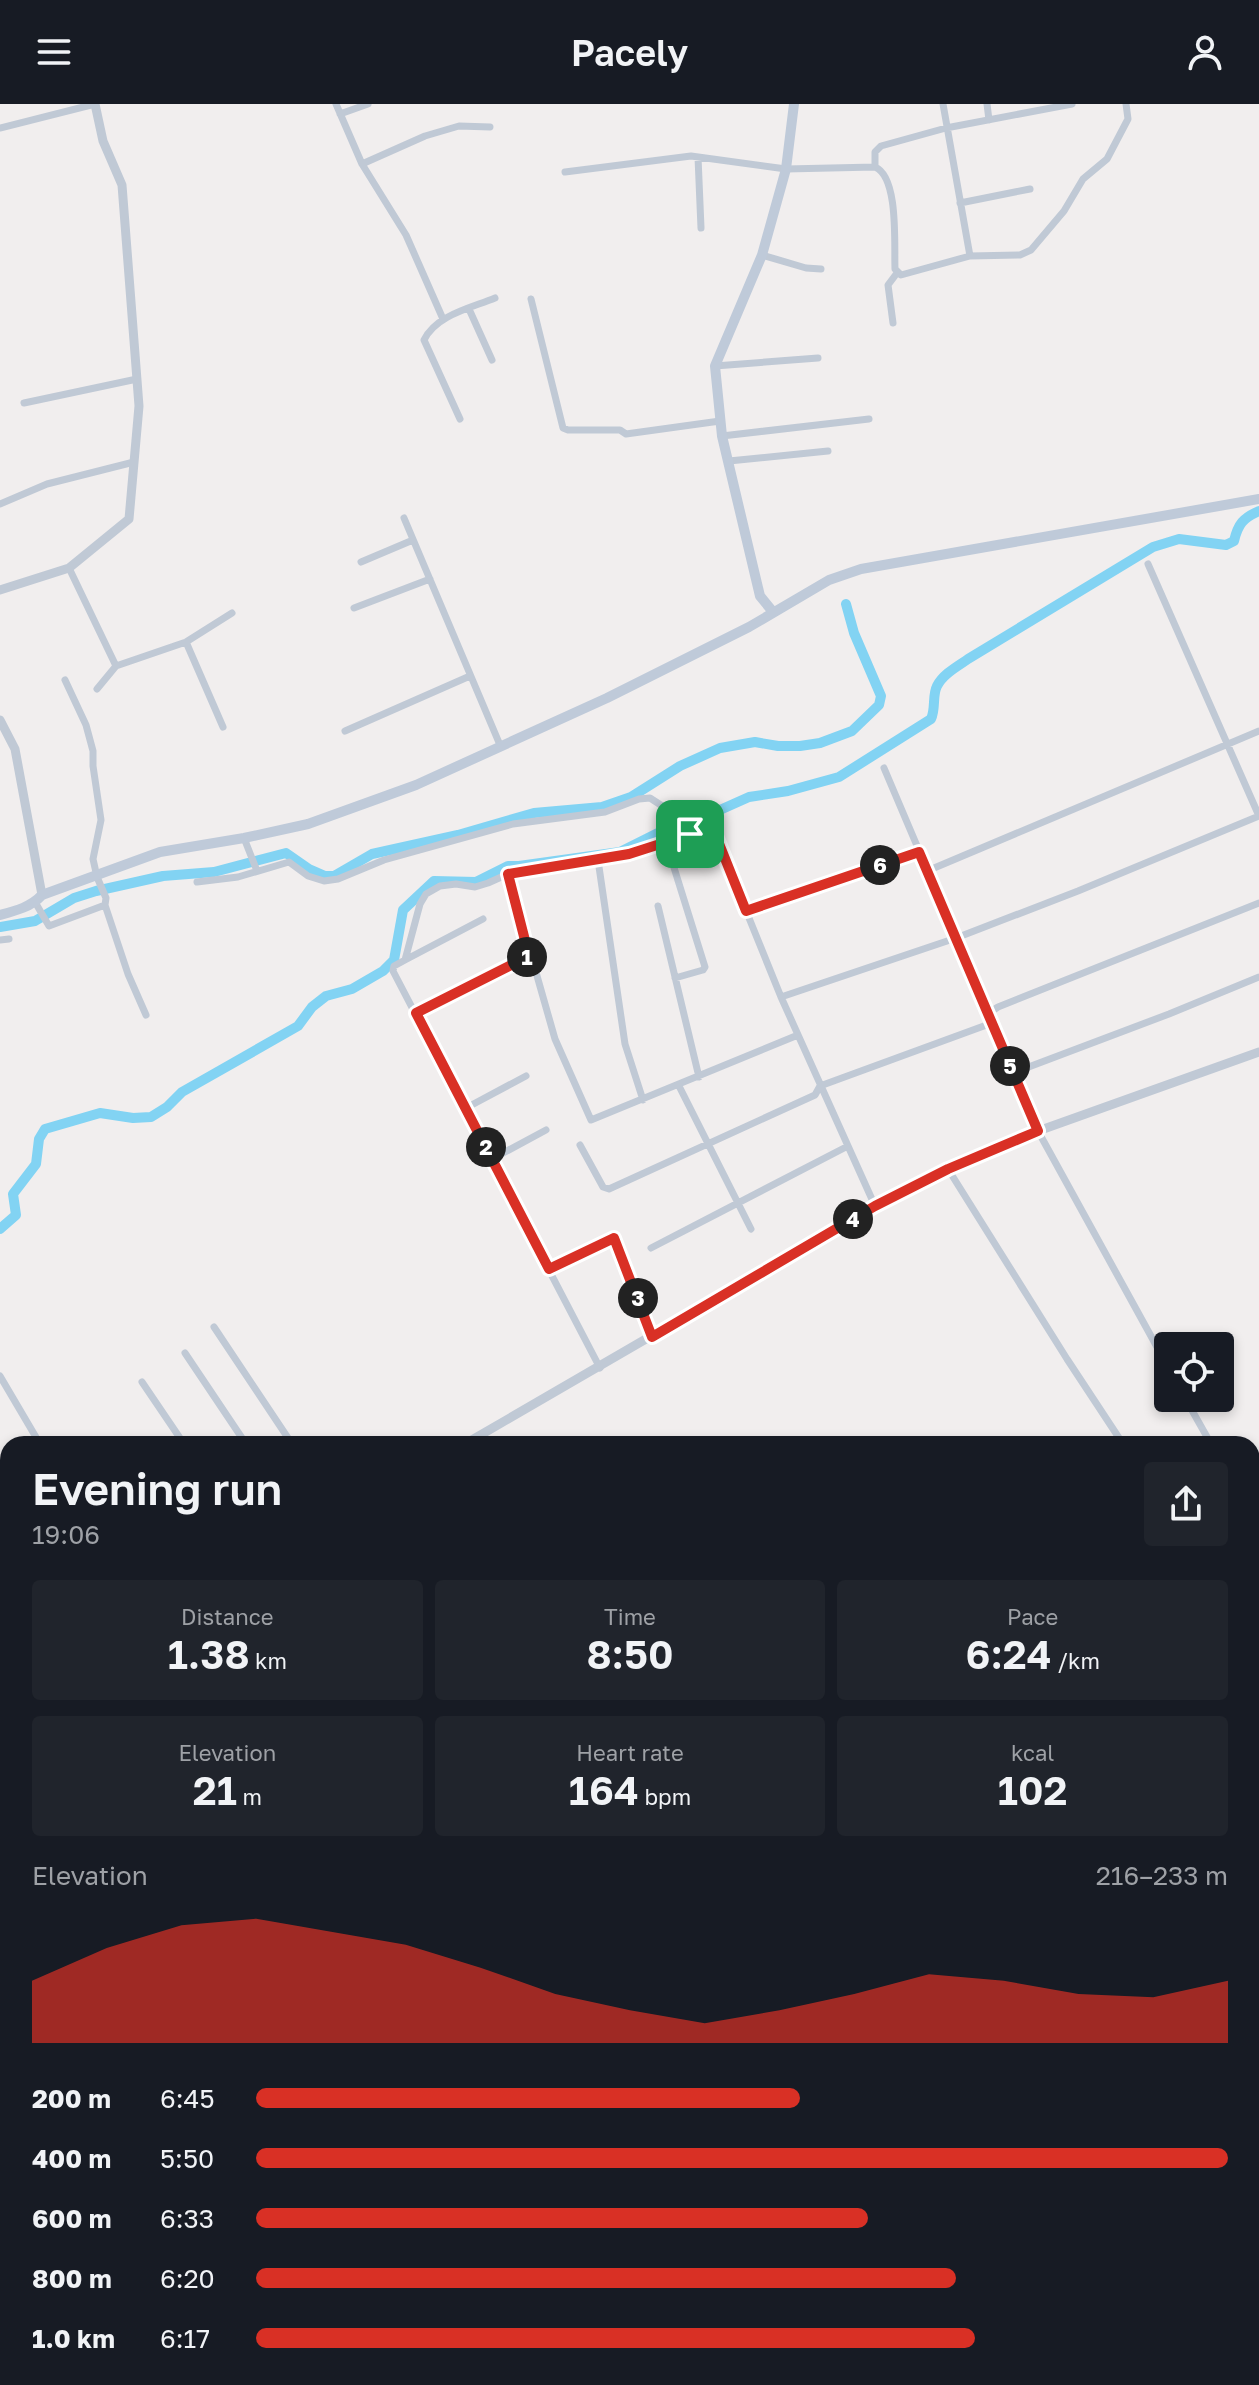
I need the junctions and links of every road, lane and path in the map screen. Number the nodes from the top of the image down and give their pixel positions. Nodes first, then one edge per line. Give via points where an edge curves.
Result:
1 (95, 104) edge
2 (336, 104) edge
3 (368, 104) edge
4 (794, 104) edge
5 (943, 104) edge
6 (987, 104) edge
7 (1072, 104) edge
8 (1126, 104) edge
9 (340, 114) junction
10 (989, 120) junction
11 (490, 127) dead end
12 (0, 128) edge
13 (946, 128) junction
14 (698, 157) junction
15 (362, 164) junction
16 (875, 167) junction
17 (786, 169) junction
18 (565, 172) dead end
19 (1030, 189) dead end
20 (960, 203) junction
21 (701, 228) dead end
22 (762, 255) junction
23 (970, 256) junction
24 (821, 269) dead end
25 (897, 273) junction
26 (495, 298) dead end
27 (531, 299) dead end
28 (469, 309) junction
29 (443, 319) junction
30 (893, 323) dead end
31 (818, 358) dead end
32 (492, 360) dead end
33 (715, 366) junction
34 (137, 379) junction
35 (24, 403) dead end
36 (460, 419) dead end
37 (869, 419) dead end
38 (720, 421) junction
39 (722, 436) junction
40 (828, 451) dead end
41 (729, 461) junction
42 (134, 462) junction
43 (1259, 499) edge
44 (0, 504) edge
45 (404, 518) dead end
46 (413, 540) junction
47 (361, 562) dead end
48 (1148, 564) dead end
49 (69, 568) junction
50 (430, 579) junction
51 (0, 590) edge
52 (354, 608) dead end
53 (773, 612) junction
54 (232, 613) dead end
55 (186, 642) junction
56 (116, 666) junction
57 (470, 676) junction
58 (65, 680) dead end
59 (97, 689) dead end
60 (0, 720) edge
61 (223, 727) dead end
62 (345, 731) dead end
63 (1259, 731) edge
64 (500, 745) junction
65 (1228, 745) junction
66 (884, 768) dead end
67 (690, 834) junction
68 (244, 838) junction
69 (666, 842) junction
70 (919, 852) junction
71 (598, 860) junction
72 (257, 871) junction
73 (927, 871) junction
74 (508, 874) junction
75 (98, 880) junction
76 (197, 882) dead end
77 (105, 901) junction
78 (39, 902) junction
79 (1259, 903) edge
80 (658, 906) dead end
81 (746, 911) junction
82 (0, 915) edge
83 (483, 919) dead end
84 (956, 938) junction
85 (529, 956) junction
86 (405, 960) junction
87 (1259, 977) edge
88 (675, 978) junction
89 (781, 997) junction
90 (416, 1013) junction
91 (146, 1015) dead end
92 (992, 1023) junction
93 (798, 1035) junction
94 (1259, 1053) edge
95 (1013, 1073) junction
96 (526, 1076) dead end
97 (699, 1077) junction
98 (679, 1086) junction
99 (820, 1086) junction
100 (643, 1100) junction
101 (466, 1108) junction
102 (546, 1130) dead end
103 (1038, 1131) junction
104 (709, 1143) junction
105 (580, 1145) dead end
106 (848, 1146) junction
107 (492, 1159) junction
108 (948, 1169) junction
109 (738, 1202) junction
110 (875, 1206) junction
111 (751, 1229) dead end
112 (651, 1248) dead end
113 (549, 1269) junction
114 (214, 1327) dead end
115 (652, 1337) junction
116 (1154, 1342) edge
117 (185, 1353) dead end
118 (600, 1368) junction
119 (0, 1376) edge
120 (142, 1382) dead end
121 (1193, 1412) edge
122 (35, 1436) edge
123 (179, 1436) edge
124 (241, 1436) edge
125 (287, 1436) edge
126 (479, 1436) edge
127 (1118, 1436) edge
128 (1206, 1436) edge

1 - 12 street
1 - 34 street via 103,141 122,185
2 - 9 street
3 - 9 street
4 - 17 main road
5 - 13 street
6 - 10 street
7 - 10 street
8 - 23 street via 1128,119 1107,159 1083,179 1035,247 1020,255
9 - 15 street
10 - 13 street
11 - 15 street via 459,126
13 - 16 street via 881,146 875,152
13 - 20 street
14 - 17 street
14 - 18 street
14 - 21 street
15 - 29 street via 406,235
16 - 17 street
16 - 25 street via 885,173 890,187
17 - 22 main road
19 - 20 street
20 - 23 street
22 - 24 street
22 - 33 main road
23 - 25 street
25 - 30 street via 888,285
26 - 28 street
27 - 38 street via 563,428 626,434
28 - 29 street
28 - 32 street
29 - 36 street via 424,340
31 - 33 street
33 - 38 main road
34 - 35 street
34 - 42 street
37 - 39 street
38 - 39 main road
39 - 41 main road
40 - 41 street
41 - 53 main road via 760,596
42 - 44 street via 47,484
42 - 49 street via 129,519
43 - 53 main road via 861,569 829,580
45 - 46 street
46 - 47 street
46 - 50 street
48 - 65 street
49 - 51 street
49 - 56 street
50 - 52 street
50 - 57 street
53 - 64 main road via 607,698
54 - 55 street
55 - 56 street
55 - 61 street
56 - 59 street
57 - 62 street
57 - 64 street
58 - 75 street via 93,751 101,820 93,859
60 - 78 street via 15,749
63 - 65 street
64 - 68 main road via 416,785 308,824
65 - 73 street
65 - 84 street via 1259,816
66 - 70 street
67 - 69 street
67 - 72 street via 684,813 673,813 650,798 605,812 513,824 384,860 338,879 308,876 289,862
67 - 81 street via 713,829
68 - 72 street
68 - 75 main road via 160,852 127,862
69 - 71 street
69 - 88 street via 705,967
70 - 73 street
70 - 81 street
71 - 74 street
71 - 100 street via 625,1044
72 - 76 street
73 - 84 street
74 - 85 street
74 - 86 street via 475,887 448,885 426,894
75 - 77 street
75 - 78 main road
77 - 78 street via 49,926
77 - 91 street
78 - 82 main road
79 - 92 street via 998,1007 992,1011
80 - 88 street
81 - 89 street
83 - 86 street
84 - 89 street
84 - 92 street
85 - 90 street
85 - 100 street via 555,1039 591,1120
86 - 90 street via 392,968
87 - 95 street
88 - 97 street
89 - 93 street
90 - 101 street
92 - 95 street
92 - 99 street
93 - 97 street
93 - 99 street
94 - 103 street
95 - 103 street
96 - 101 street
97 - 98 street
98 - 100 street
98 - 104 street
99 - 104 street via 815,1095
99 - 106 street
101 - 107 street
102 - 107 street
103 - 108 street
103 - 116 street
104 - 105 street via 606,1190
104 - 109 street
106 - 109 street
106 - 110 street
107 - 113 street
108 - 110 street
108 - 127 street
109 - 111 street
109 - 112 street
110 - 115 street
113 - 115 street via 614,1238
113 - 118 street
114 - 125 street
115 - 118 street
117 - 124 street
118 - 126 street
119 - 122 street
120 - 123 street
121 - 128 street

